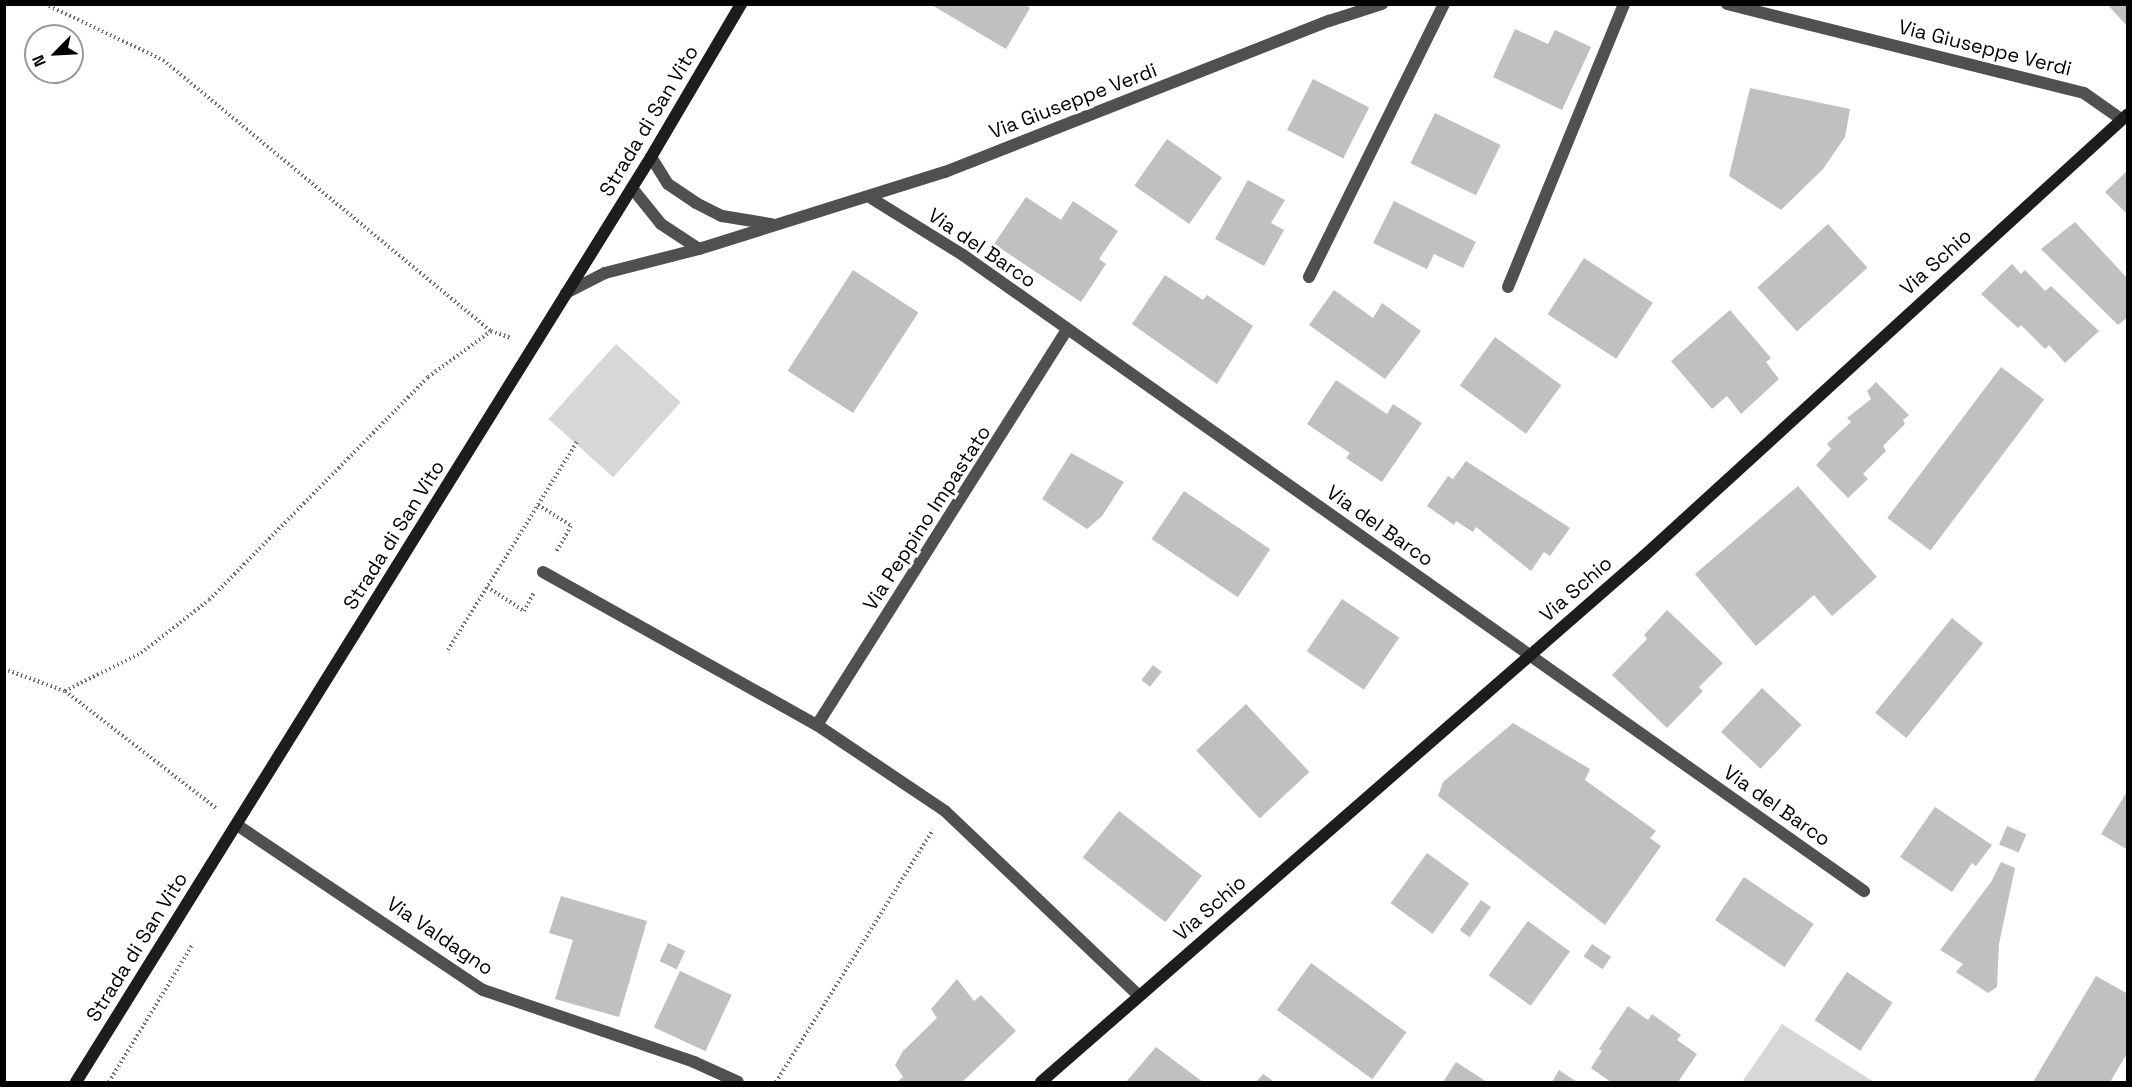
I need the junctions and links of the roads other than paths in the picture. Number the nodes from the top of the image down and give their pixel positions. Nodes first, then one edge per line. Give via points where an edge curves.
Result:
1 (741, 4) edge
2 (1382, 4) edge
3 (1444, 4) edge
4 (1624, 4) edge
5 (1727, 4) edge
6 (2124, 116) edge
7 (651, 158) junction
8 (632, 189) junction
9 (871, 198) junction
10 (775, 224) junction
11 (699, 249) junction
12 (1309, 277) dead end
13 (1508, 287) dead end
14 (566, 293) junction
15 (1066, 331) junction
16 (543, 572) dead end
17 (1530, 655) junction
18 (817, 725) junction
19 (237, 825) junction
20 (1864, 891) dead end
21 (1139, 996) junction
22 (76, 1083) edge
23 (738, 1083) edge
24 (1041, 1083) edge

1 - 7 street, Strada di San Vito
2 - 9 street, Via Giuseppe Verdi
3 - 12 street
4 - 13 street
5 - 6 street, Via Giuseppe Verdi via 2084,93
6 - 17 street, Via Schio
7 - 8 street, Strada di San Vito
7 - 10 street, Via Giuseppe Verdi via 669,184 705,207 722,216
8 - 11 street via 662,224
8 - 14 street, Strada di San Vito
9 - 10 street, Via Giuseppe Verdi
9 - 15 street, Via del Barco via 963,255
10 - 11 street, Via Giuseppe Verdi
11 - 14 street, Via Giuseppe Verdi via 605,273
14 - 19 street, Strada di San Vito
15 - 17 street, Via del Barco
15 - 18 street, Via Peppino Impastato
16 - 18 street
17 - 20 street, Via del Barco
17 - 21 street, Via Schio
18 - 21 street via 945,811
19 - 22 street, Strada di San Vito
19 - 23 street, Via Valdagno via 483,990 694,1062
21 - 24 street, Via Schio

